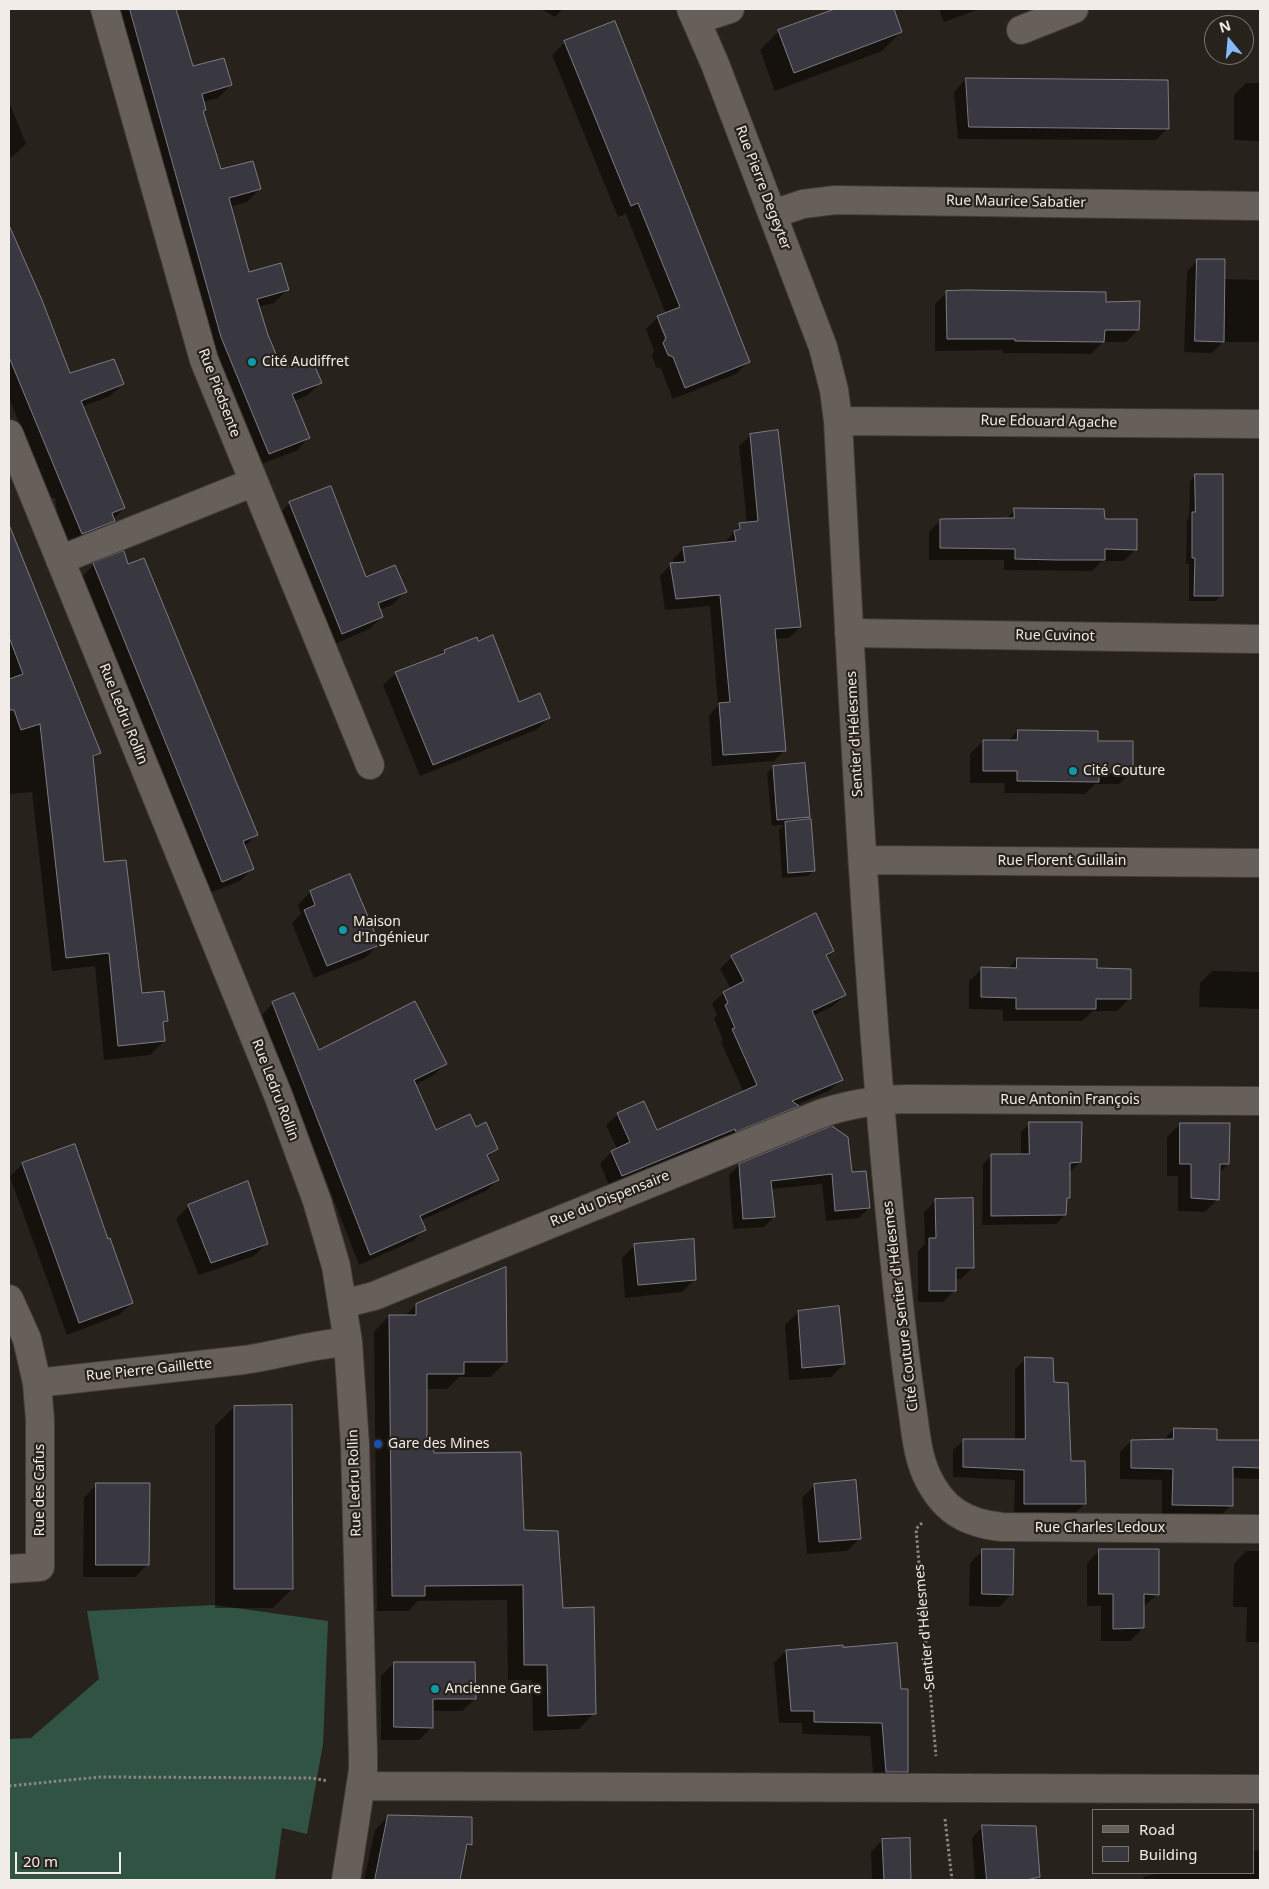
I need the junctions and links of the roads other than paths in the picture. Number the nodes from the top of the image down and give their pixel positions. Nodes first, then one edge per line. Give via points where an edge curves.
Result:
1 (105, 9) edge
2 (730, 9) edge
3 (1074, 9) edge
4 (693, 14) edge
5 (1021, 30) dead end
6 (1260, 206) edge
7 (773, 214) junction
8 (829, 369) joint
9 (838, 421) junction
10 (1260, 424) edge
11 (9, 434) edge
12 (254, 482) junction
13 (60, 560) junction
14 (850, 633) junction
15 (1260, 639) edge
16 (370, 765) dead end
17 (863, 860) junction
18 (1260, 863) edge
19 (879, 1100) junction
20 (1260, 1101) edge
21 (9, 1299) edge
22 (343, 1304) junction
23 (348, 1342) junction
24 (37, 1383) junction
25 (945, 1504) joint
26 (1260, 1529) edge
27 (9, 1569) edge
28 (361, 1786) junction
29 (1260, 1788) edge
30 (346, 1880) edge

1 - 12 street, Rue Piedsente via 204,360
2 - 4 street
3 - 5 street
4 - 7 street, Rue Pierre Degeyter
6 - 7 street, Rue Maurice Sabatier via 835,200 803,204
7 - 8 street, Rue Pierre Degeyter
8 - 9 street, Sentier d'Hélesmes
9 - 10 street, Rue Edouard Agache
9 - 14 street, Sentier d'Hélesmes
11 - 13 street, Rue Ledru Rollin
12 - 13 street
12 - 16 street, Rue Piedsente
13 - 22 street, Rue Ledru Rollin via 278,1095 317,1202 336,1266
14 - 15 street, Rue Cuvinot
14 - 17 street, Sentier d'Hélesmes
17 - 18 street, Rue Florent Guillain
17 - 19 street, Sentier d'Hélesmes
19 - 20 street, Rue Antonin François
19 - 22 street, Rue du Dispensaire via 820,1114 374,1296
19 - 25 street, Cité Couture Sentier d'Hélesmes via 902,1337 920,1453 925,1472
21 - 24 street via 27,1339
22 - 23 street, Rue Ledru Rollin
23 - 24 street, Rue Pierre Gaillette via 319,1344 244,1360
23 - 28 street, Rue Ledru Rollin via 355,1445 363,1754
24 - 27 street, Rue des Cafus via 40,1567
25 - 26 street, Rue Charles Ledoux via 972,1522 1002,1527
28 - 29 street via 939,1775
28 - 30 street, Rue Ledru Rollin

